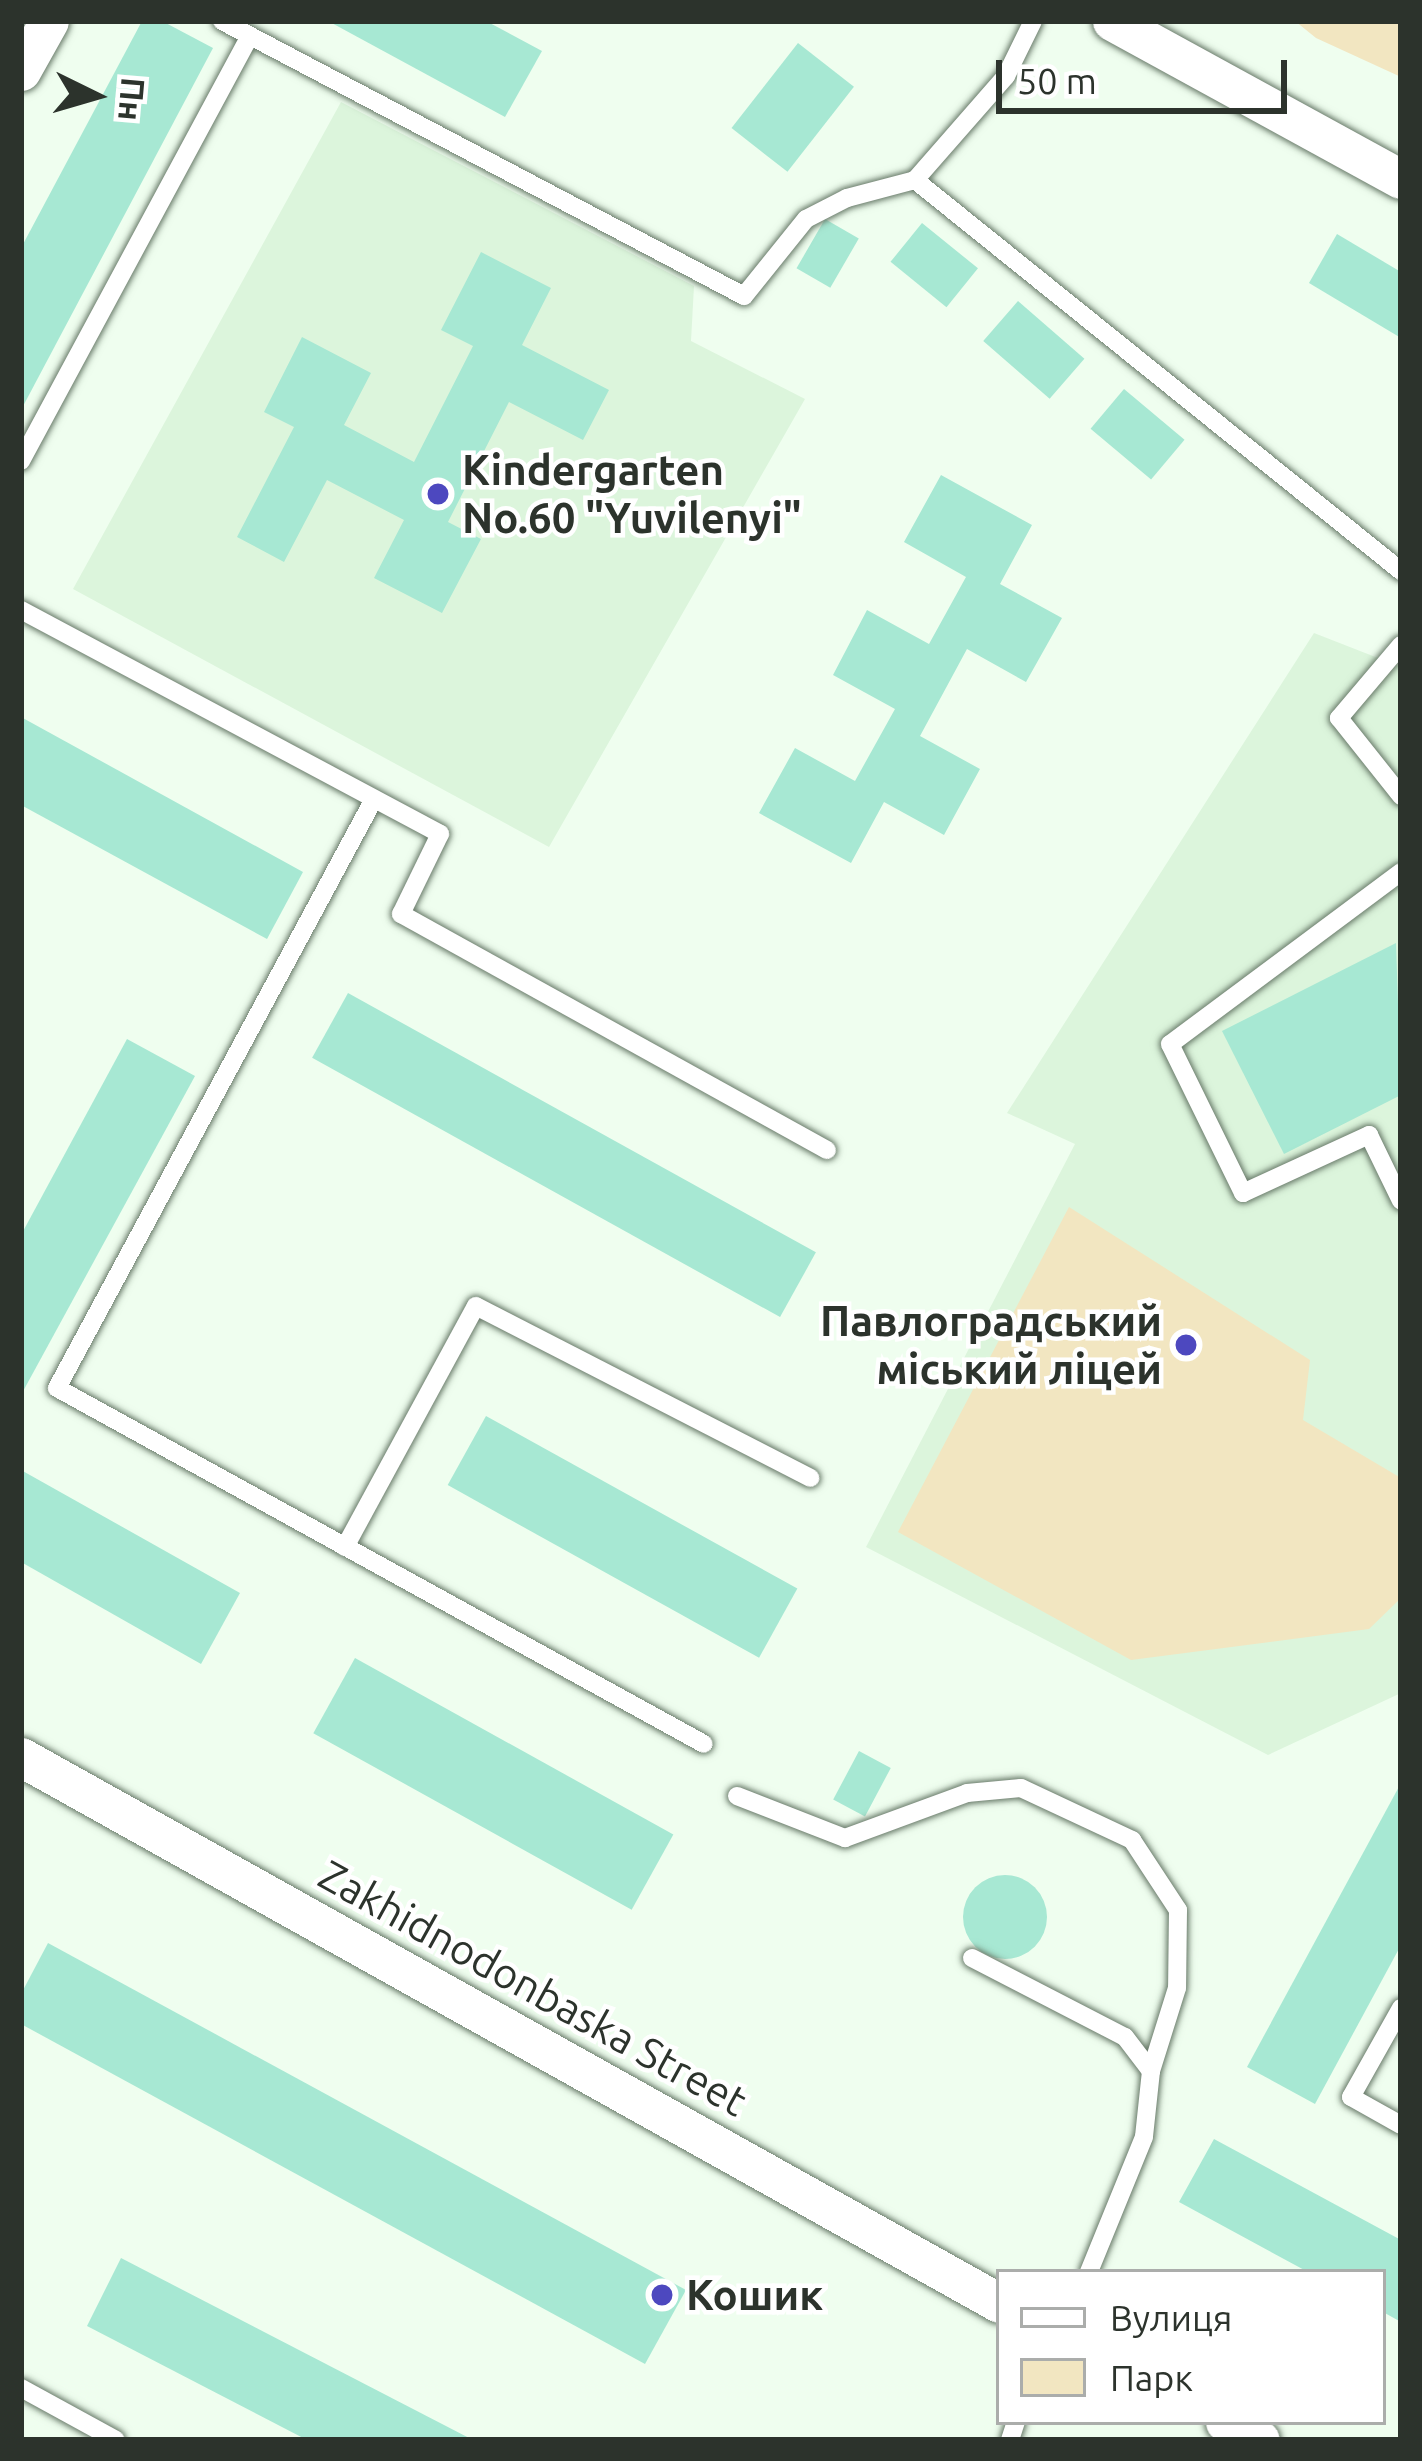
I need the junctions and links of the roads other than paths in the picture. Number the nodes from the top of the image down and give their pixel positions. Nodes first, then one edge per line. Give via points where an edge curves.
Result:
1 (50, 21) edge
2 (222, 21) edge
3 (1033, 21) edge
4 (1112, 21) edge
5 (249, 37) junction
6 (21, 71) edge
7 (1401, 179) edge
8 (915, 180) junction
9 (21, 461) edge
10 (1401, 571) edge
11 (21, 610) edge
12 (1401, 645) edge
13 (1401, 796) edge
14 (374, 799) junction
15 (1401, 872) edge
16 (827, 1150) dead end
17 (1401, 1201) edge
18 (810, 1478) dead end
19 (345, 1547) junction
20 (704, 1744) dead end
21 (21, 1757) edge
22 (736, 1796) dead end
23 (972, 1958) dead end
24 (1401, 2008) edge
25 (1151, 2072) junction
26 (1401, 2126) edge
27 (1090, 2269) edge
28 (996, 2301) edge
29 (21, 2388) edge
30 (1231, 2425) edge
31 (116, 2440) edge
32 (1259, 2440) edge

1 - 6 street
2 - 5 lane
3 - 8 lane via 1006,76
4 - 7 street
5 - 8 lane via 744,296 806,219
5 - 9 lane
8 - 10 lane
11 - 14 lane
12 - 13 lane via 1339,718
14 - 16 lane via 440,834 400,914
14 - 19 lane via 57,1388
15 - 17 lane via 1170,1044 1243,1192 1369,1135
18 - 19 lane via 476,1306
19 - 20 lane
21 - 28 street, Zakhidnodonbaska Street
22 - 25 lane via 845,1838 967,1793 1021,1788 1132,1840 1178,1910 1177,1988
23 - 25 lane via 1125,2037
24 - 26 lane via 1351,2097
25 - 27 lane via 1144,2137
29 - 31 lane
30 - 32 street

